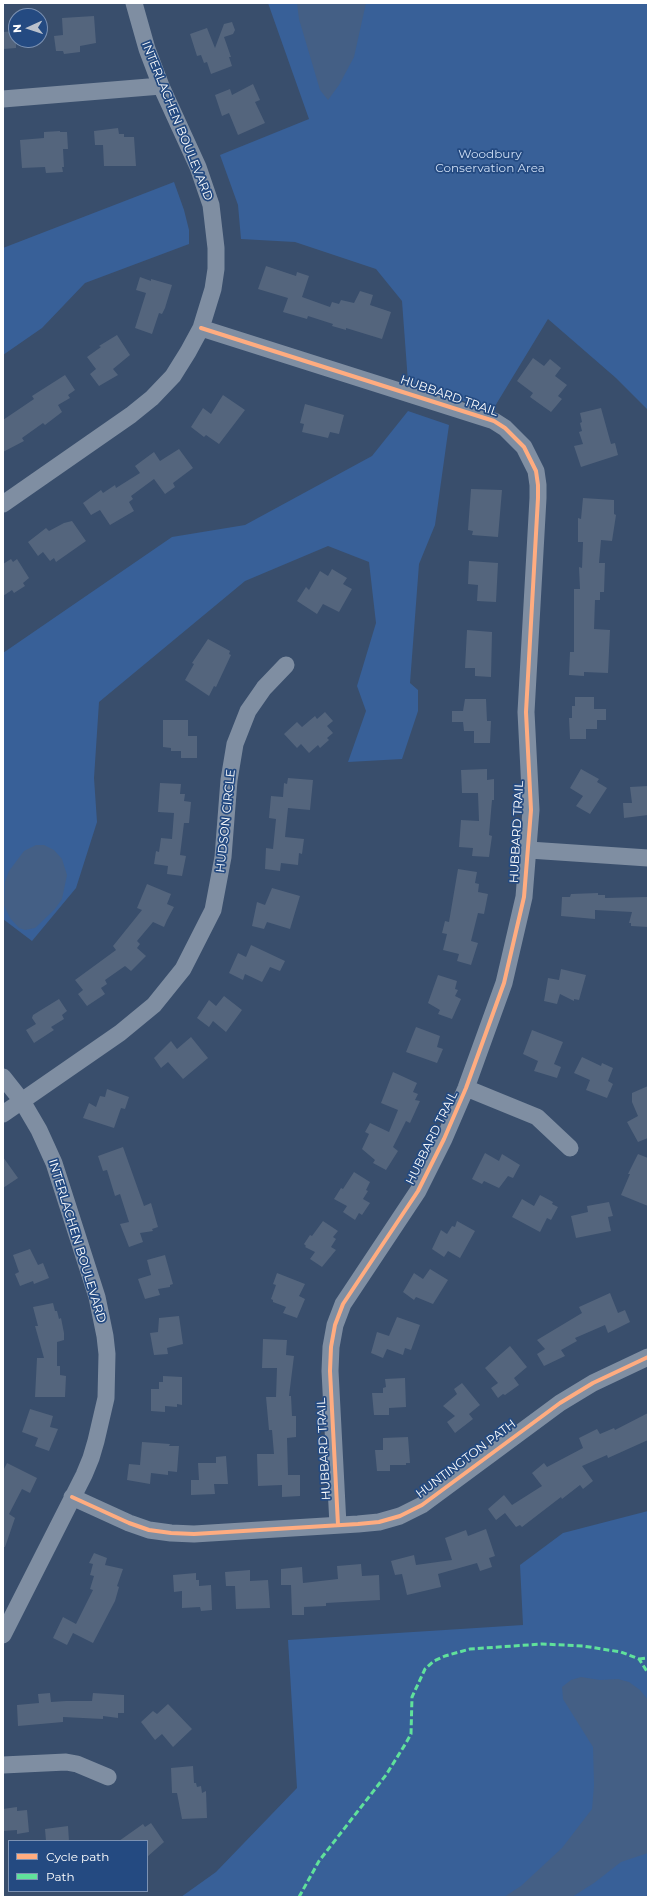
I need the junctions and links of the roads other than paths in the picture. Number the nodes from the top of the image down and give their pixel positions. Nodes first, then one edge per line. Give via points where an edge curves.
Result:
1 (134, 3) edge
2 (161, 86) junction
3 (3, 99) edge
4 (201, 328) junction
5 (3, 504) edge
6 (286, 665) dead end
7 (529, 850) junction
8 (648, 858) edge
9 (3, 1077) edge
10 (466, 1088) junction
11 (22, 1101) junction
12 (3, 1114) edge
13 (570, 1148) dead end
14 (648, 1357) edge
15 (72, 1497) junction
16 (338, 1525) junction
17 (3, 1635) edge
18 (3, 1765) edge
19 (108, 1777) dead end

1 - 2 street, INTERLACHEN BOULEVARD
2 - 3 street
2 - 4 street, INTERLACHEN BOULEVARD via 198,167 211,205 215,227 216,269
4 - 5 street, INTERLACHEN BOULEVARD via 173,376 152,398
4 - 7 street, HUBBARD TRAIL via 481,416 505,428 524,447 536,471 538,498 527,704 531,804
6 - 11 street, HUDSON CIRCLE via 264,688 248,711 235,744 224,857 213,910 184,968 154,1005 120,1033
7 - 8 street
7 - 10 street, HUBBARD TRAIL via 524,897 515,943 491,1022
9 - 11 street, INTERLACHEN BOULEVARD
10 - 13 street via 537,1117
10 - 16 street, HUBBARD TRAIL via 418,1191 347,1298 335,1325 330,1371
11 - 12 street, HUDSON CIRCLE
11 - 15 street, INTERLACHEN BOULEVARD via 54,1163 97,1297 105,1336 106,1398 103,1413 91,1458
14 - 16 street, HUNTINGTON PATH via 593,1383 560,1403 422,1505 400,1516 379,1522
15 - 16 street, HUNTINGTON PATH via 129,1523 149,1530 171,1533 194,1534
15 - 17 street, INTERLACHEN BOULEVARD
18 - 19 street via 66,1762

